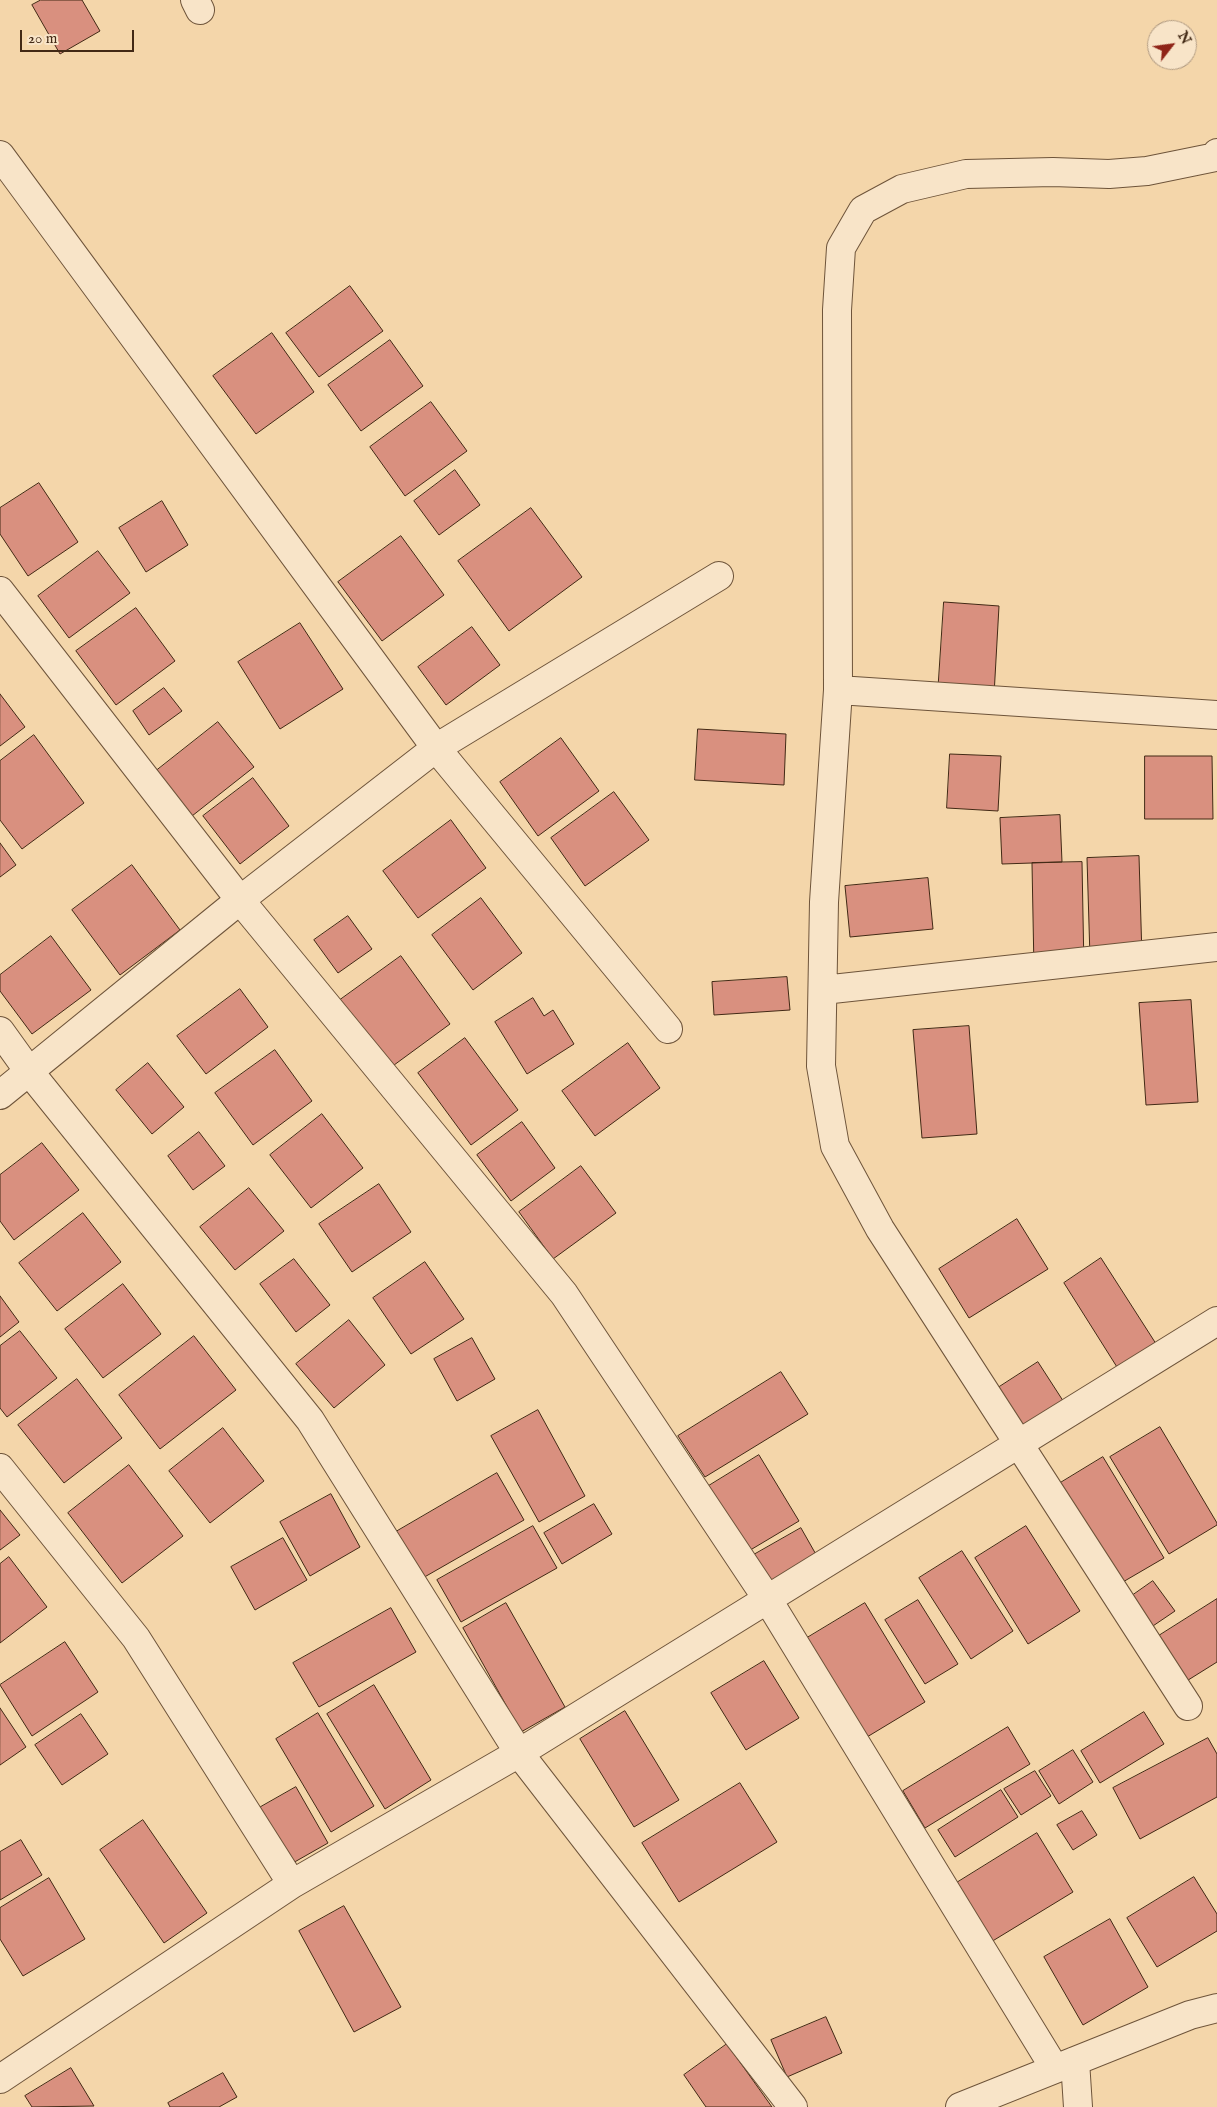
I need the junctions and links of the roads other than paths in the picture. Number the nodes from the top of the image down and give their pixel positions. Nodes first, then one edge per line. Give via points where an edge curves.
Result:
1 (0, 156) edge
2 (1217, 156) edge
3 (719, 576) dead end
4 (0, 591) edge
5 (838, 690) junction
6 (1217, 715) edge
7 (436, 748) junction
8 (240, 900) junction
9 (1217, 947) edge
10 (823, 990) junction
11 (668, 1029) dead end
12 (0, 1031) edge
13 (28, 1070) junction
14 (0, 1095) edge
15 (1217, 1321) edge
16 (1019, 1444) junction
17 (0, 1468) edge
18 (768, 1600) junction
19 (1188, 1706) dead end
20 (519, 1753) junction
21 (292, 1884) junction
22 (1217, 2008) edge
23 (1065, 2065) junction
24 (0, 2080) edge
25 (793, 2107) edge
26 (960, 2107) edge
27 (1078, 2107) edge

1 - 7 street
2 - 5 street via 1147,171 1109,174 966,174 902,189 863,210 841,248 837,310
3 - 7 street
4 - 8 street
5 - 6 street
5 - 10 street via 824,902
7 - 8 street
7 - 11 street
8 - 13 street
8 - 18 street via 564,1294
9 - 10 street
10 - 16 street via 821,1066 835,1146 880,1229
12 - 13 street
13 - 14 street
13 - 20 street via 310,1420
15 - 16 street
16 - 18 street
16 - 19 street
17 - 21 street via 136,1638
18 - 20 street
18 - 23 street
20 - 21 street
20 - 25 street
21 - 24 street
22 - 23 street via 1190,2015
23 - 26 street
23 - 27 street

